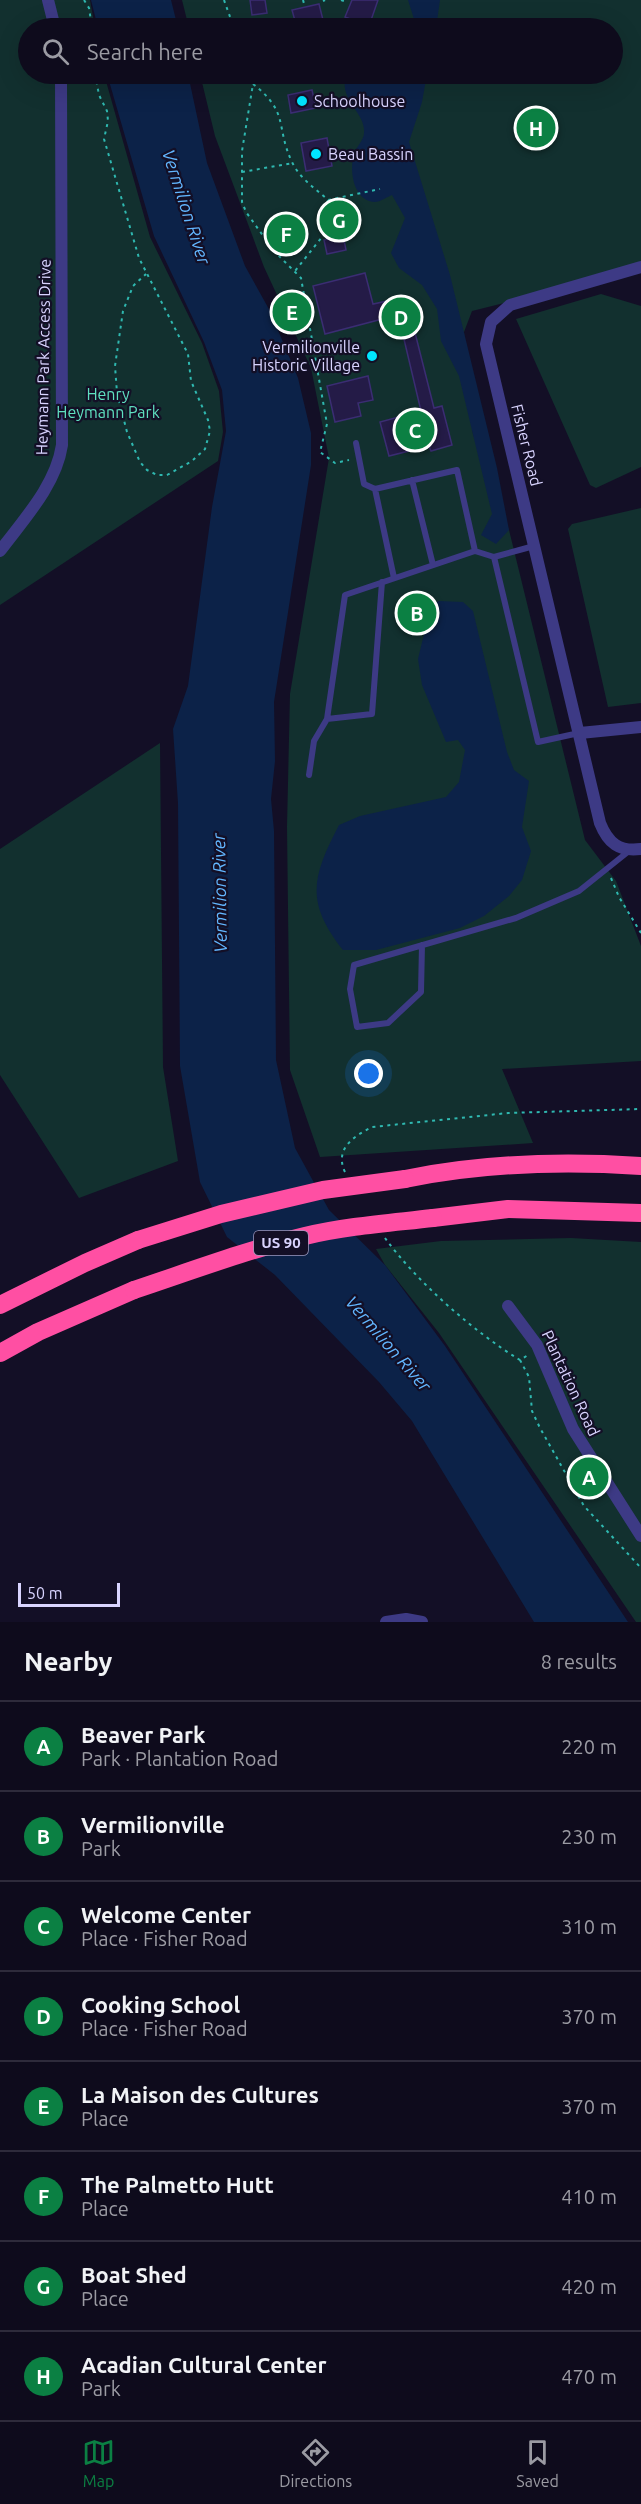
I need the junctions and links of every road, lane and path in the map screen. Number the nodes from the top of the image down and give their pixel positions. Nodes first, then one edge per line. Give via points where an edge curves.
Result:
1 (48, 0) edge
2 (84, 0) edge
3 (224, 0) edge
4 (303, 0) edge
5 (341, 0) edge
6 (347, 2) dead end
7 (305, 7) dead end
8 (53, 18) edge
9 (90, 18) edge
10 (230, 18) edge
11 (61, 84) edge
12 (97, 84) edge
13 (253, 84) joint
14 (293, 163) junction
15 (241, 172) junction
16 (380, 189) dead end
17 (328, 200) junction
18 (641, 267) edge
19 (295, 271) junction
20 (146, 274) junction
21 (356, 443) dead end
22 (358, 458) junction
23 (412, 480) junction
24 (375, 489) junction
25 (534, 545) junction
26 (0, 551) edge
27 (475, 551) junction
28 (494, 557) junction
29 (433, 565) junction
30 (394, 578) junction
31 (382, 582) junction
32 (327, 719) junction
33 (641, 727) edge
34 (580, 733) junction
35 (309, 775) dead end
36 (635, 850) edge
37 (608, 868) junction
38 (641, 933) edge
39 (422, 945) junction
40 (641, 1166) edge
41 (641, 1213) edge
42 (430, 1287) dead end
43 (0, 1305) edge
44 (508, 1306) dead end
45 (540, 1351) junction
46 (0, 1353) edge
47 (520, 1360) junction
48 (641, 1536) edge
49 (641, 1568) edge
50 (386, 1622) edge
51 (422, 1622) edge

1 - 8 street
2 - 9 path
3 - 10 path
4 - 7 path
5 - 6 path
11 - 26 street, Heymann Park Access Drive via 60,459 41,494
12 - 20 path via 107,111 104,139
13 - 14 path via 277,108
13 - 15 path
14 - 15 path
14 - 17 path
15 - 19 path via 246,212 274,251
16 - 17 path
17 - 19 path via 324,218 329,234 321,237
18 - 25 street, Fisher Road via 510,305 488,329 488,353
19 - 22 path via 301,278 327,424 320,453 335,463
20 - 20 path via 188,354 190,381 210,431 200,454 168,475 157,475 140,462 117,393 115,359 123,311 133,286
21 - 22 lane
22 - 24 lane via 364,484
23 - 24 lane
23 - 27 lane via 457,470
23 - 29 lane
24 - 30 lane
25 - 28 lane
25 - 34 street, Fisher Road
27 - 28 lane
27 - 29 lane
28 - 34 lane via 538,742
29 - 30 lane
30 - 31 lane
31 - 32 lane via 345,595
31 - 32 lane via 372,714
32 - 35 lane via 314,741
33 - 34 street
34 - 36 street, Fisher Road via 604,832 614,845
36 - 37 lane
37 - 38 path via 619,897
37 - 39 lane via 579,891 526,913
39 - 39 lane via 421,992 388,1023 357,1028 350,989 354,965
40 - 43 highway, US 90, bridge via 525,1164 443,1171 323,1190 221,1214 138,1240
41 - 46 highway, US 90, bridge via 508,1209 306,1236 134,1290
42 - 47 path
44 - 45 street, Plantation Road via 531,1333
45 - 47 path
45 - 48 street, Plantation Road via 573,1429
47 - 49 path via 529,1377 532,1411 584,1506
50 - 51 street

